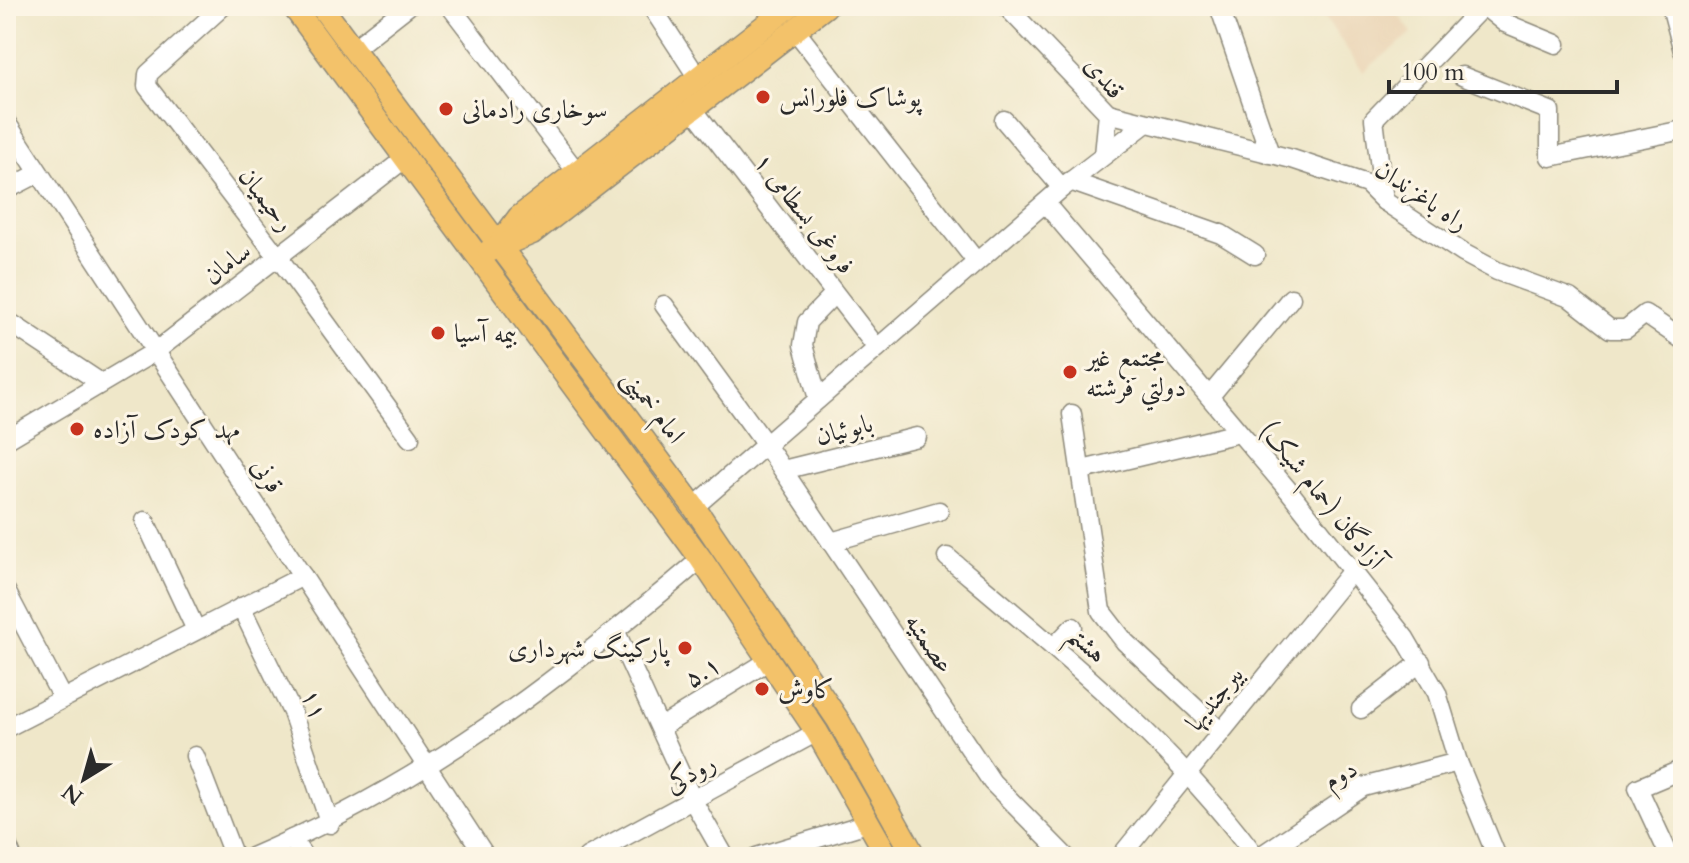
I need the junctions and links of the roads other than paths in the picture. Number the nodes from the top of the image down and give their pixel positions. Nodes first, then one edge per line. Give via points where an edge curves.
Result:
1 (194, 6) edge
2 (223, 6) edge
3 (293, 6) edge
4 (321, 6) edge
5 (408, 6) edge
6 (450, 6) edge
7 (651, 6) edge
8 (790, 6) edge
9 (826, 6) edge
10 (1006, 6) edge
11 (1219, 6) edge
12 (1484, 6) edge
13 (1671, 6) edge
14 (205, 23) junction
15 (795, 30) junction
16 (1680, 30) edge
17 (1556, 44) dead end
18 (353, 49) junction
19 (1683, 51) edge
20 (1462, 76) dead end
21 (698, 78) junction
22 (693, 109) junction
23 (1108, 113) junction
24 (1004, 120) dead end
25 (6, 122) edge
26 (1145, 124) junction
27 (1683, 130) edge
28 (1270, 154) junction
29 (1104, 155) junction
30 (407, 157) junction
31 (576, 171) junction
32 (39, 173) junction
33 (1066, 184) junction
34 (6, 190) edge
35 (1384, 201) junction
36 (1045, 203) junction
37 (499, 244) junction
38 (1255, 255) dead end
39 (278, 257) junction
40 (480, 257) junction
41 (976, 261) junction
42 (834, 294) junction
43 (1291, 298) dead end
44 (664, 305) dead end
45 (6, 320) edge
46 (1683, 340) edge
47 (877, 348) junction
48 (156, 351) junction
49 (101, 383) junction
50 (1210, 396) junction
51 (818, 399) junction
52 (1072, 414) dead end
53 (1239, 433) junction
54 (917, 437) dead end
55 (410, 438) dead end
56 (6, 440) edge
57 (766, 445) junction
58 (783, 470) junction
59 (1082, 470) junction
60 (694, 507) junction
61 (939, 511) dead end
62 (145, 521) dead end
63 (831, 542) junction
64 (947, 557) dead end
65 (701, 559) junction
66 (1350, 573) junction
67 (303, 576) junction
68 (6, 591) edge
69 (241, 607) junction
70 (1073, 627) dead end
71 (196, 630) junction
72 (616, 632) junction
73 (1054, 647) junction
74 (770, 660) junction
75 (1421, 662) junction
76 (62, 698) junction
77 (1361, 709) dead end
78 (661, 727) junction
79 (6, 728) edge
80 (1219, 730) junction
81 (817, 732) junction
82 (195, 756) dead end
83 (1458, 762) junction
84 (427, 767) junction
85 (1683, 769) edge
86 (1187, 775) junction
87 (693, 801) junction
88 (868, 823) junction
89 (330, 824) junction
90 (292, 839) junction
91 (6, 842) edge
92 (776, 854) edge
93 (12, 857) edge
94 (234, 857) edge
95 (252, 857) edge
96 (304, 857) edge
97 (486, 857) edge
98 (587, 857) edge
99 (725, 857) edge
100 (756, 857) edge
101 (888, 857) edge
102 (915, 857) edge
103 (1066, 857) edge
104 (1120, 857) edge
105 (1258, 857) edge
106 (1497, 857) edge
107 (1670, 857) edge

1 - 14 street
2 - 14 street, رحیمیان
3 - 30 main road, امام خمینی
4 - 18 main road, امام خمینی
5 - 18 street
6 - 31 street
7 - 21 street
8 - 21 main road
9 - 15 main road
10 - 23 street, قندی
11 - 28 street
12 - 17 street via 1505,23
12 - 35 street via 1374,119
13 - 16 street
14 - 39 street, رحیمیان via 148,74 147,86
15 - 22 main road
15 - 41 street
16 - 19 street
18 - 37 main road, امام خمینی
20 - 27 street via 1550,111 1550,157
21 - 31 main road
22 - 37 main road via 532,233
22 - 42 street, فروغی بسطامی ۱
23 - 26 street, راه باغزندان
23 - 29 street, قندی
24 - 33 street
25 - 32 street, قرنی
26 - 28 street, راه باغزندان
26 - 29 street
28 - 35 street, راه باغزندان via 1367,184
29 - 33 street
30 - 39 street, سامان
30 - 40 main road, امام خمینی
31 - 37 main road via 519,217
32 - 34 street
32 - 48 street, قرنی
33 - 36 street
33 - 38 street via 1221,234
35 - 46 street, راه باغزندان via 1497,271 1570,298 1610,329 1626,329 1645,314
36 - 41 street
36 - 50 street, آزادگان (حمام شیک)
37 - 40 main road
37 - 60 main road, امام خمینی
39 - 48 street, سامان
39 - 55 street, رحیمیان
40 - 65 main road, امام خمینی
41 - 47 street
42 - 47 street, فروغی بسطامی ۱
42 - 51 street via 807,322 803,345
43 - 50 street
44 - 57 street, عصمتیه
45 - 49 street
47 - 51 street
48 - 49 street, سامان
48 - 67 street, قرنی
49 - 56 street, سامان
50 - 53 street, آزادگان (حمام شیک)
51 - 57 street
52 - 59 street
53 - 59 street
53 - 66 street, آزادگان (حمام شیک)
54 - 58 street, بابوئیان
57 - 58 street, عصمتیه
57 - 60 street
58 - 63 street, عصمتیه
59 - 80 street via 1101,611 1125,642
60 - 102 main road, امام خمینی via 838,720
61 - 63 street
62 - 71 street
63 - 103 street, عصمتیه via 992,782
64 - 73 street, هشتم
65 - 72 street
65 - 74 main road, امام خمینی
66 - 75 street, آزادگان (حمام شیک)
66 - 80 street, بیرجندیها
67 - 69 street
67 - 84 street, قرنی
68 - 76 street
69 - 71 street
69 - 89 street, ۱۱ via 292,712
70 - 73 street
71 - 76 street
72 - 78 street
72 - 84 street via 527,701
73 - 86 street, هشتم
74 - 78 street, ۵.۱
74 - 81 main road, امام خمینی
75 - 77 street
75 - 83 street, آزادگان (حمام شیک) via 1437,693
76 - 79 street
78 - 87 street
80 - 86 street, بیرجندیها
81 - 87 street, رودکی
81 - 88 main road, امام خمینی
82 - 94 street
83 - 105 street, دوم via 1363,787
83 - 106 street, آزادگان (حمام شیک)
84 - 89 street
84 - 97 street, قرنی
85 - 107 street via 1638,788
86 - 104 street, بیرجندیها
86 - 105 street, هشتم
87 - 98 street, رودکی
87 - 99 street
88 - 92 street
88 - 101 main road, امام خمینی
89 - 90 street
90 - 95 street
90 - 96 street
91 - 93 street
92 - 100 street

